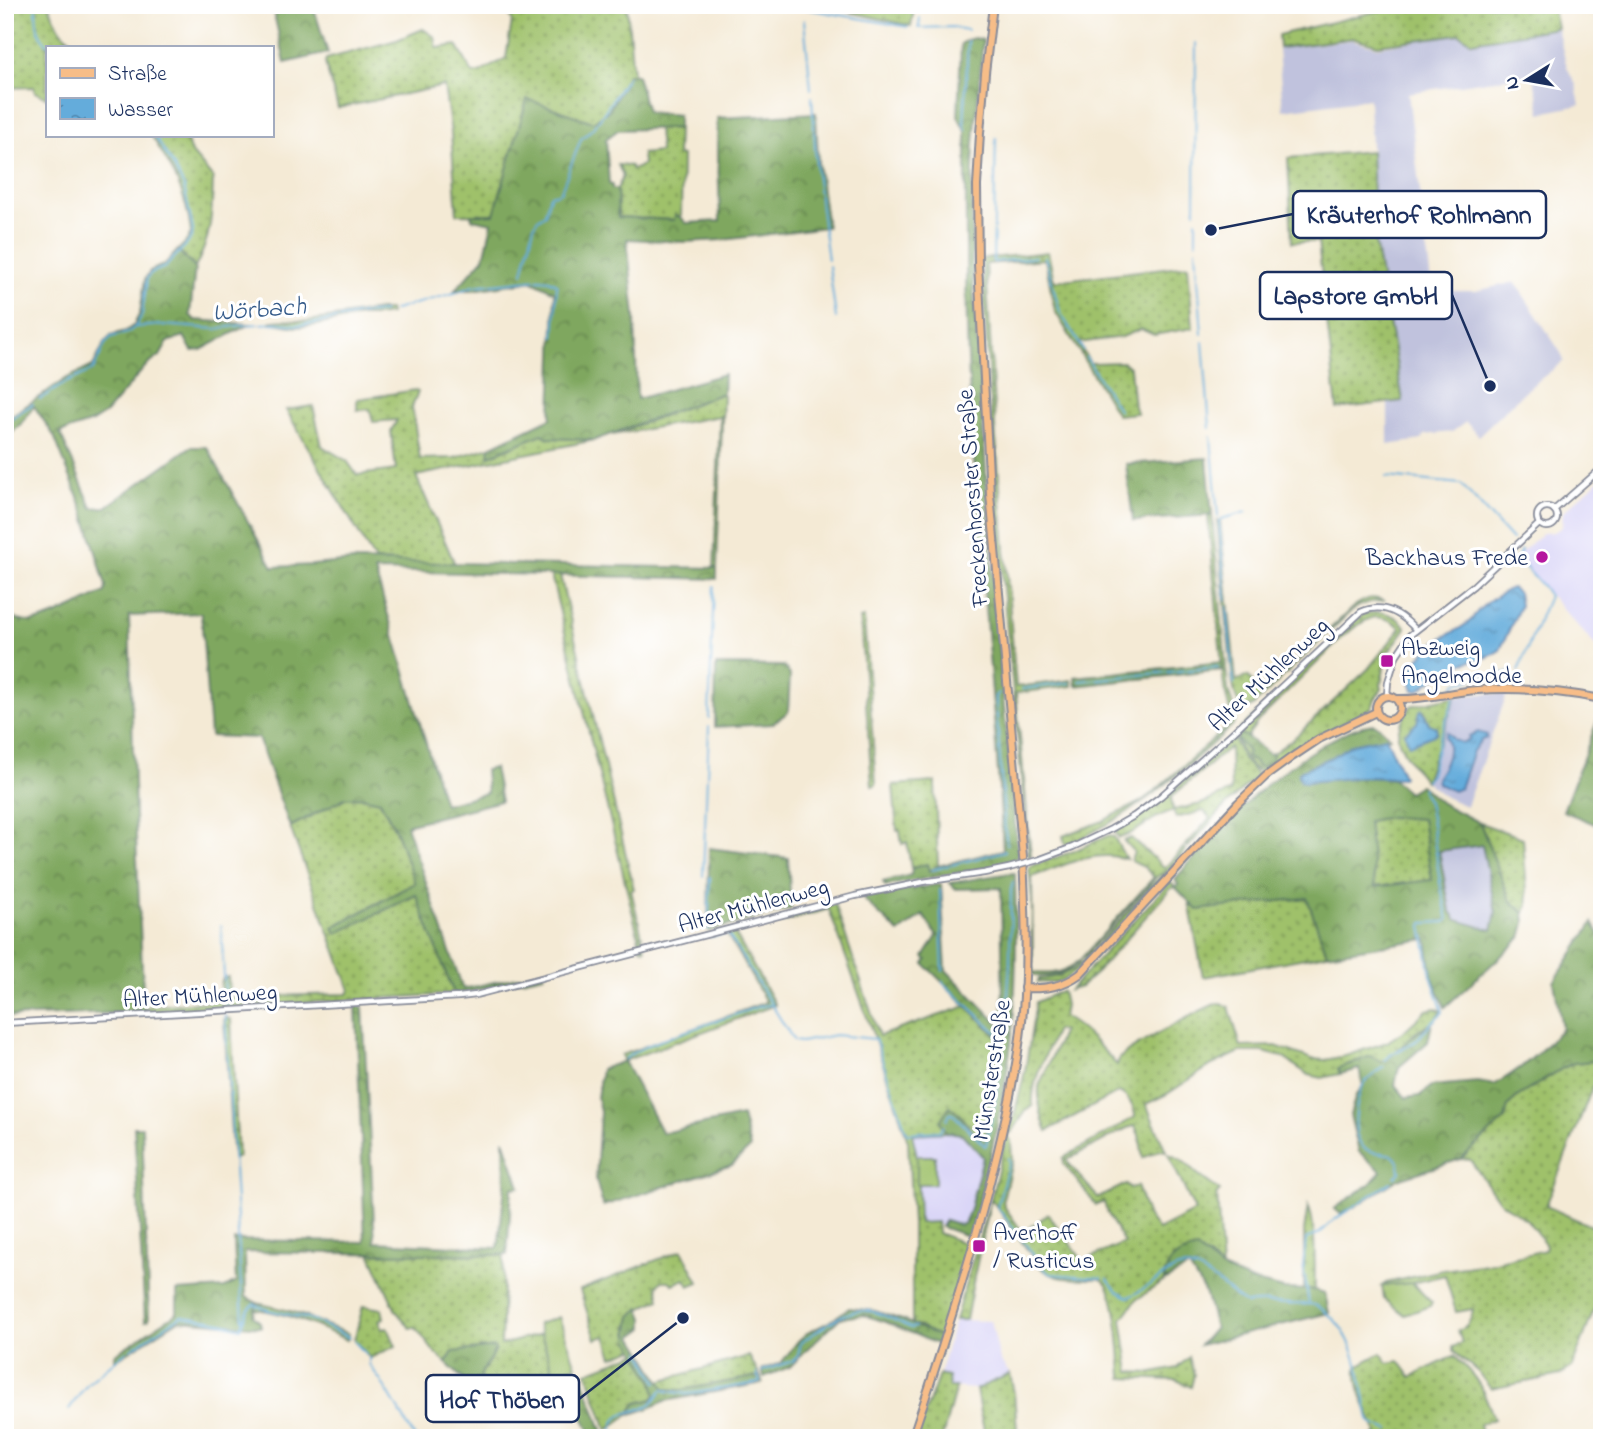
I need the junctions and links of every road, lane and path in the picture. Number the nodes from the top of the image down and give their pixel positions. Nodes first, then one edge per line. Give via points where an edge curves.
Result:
1 (993, 5) edge
2 (1602, 468) edge
3 (1554, 510) junction
4 (1539, 524) junction
5 (1416, 630) junction
6 (1387, 695) junction
7 (1397, 699) junction
8 (1418, 699) junction
9 (1602, 699) edge
10 (1400, 709) junction
11 (1376, 712) junction
12 (1024, 988) junction
13 (5, 1023) edge
14 (912, 1438) edge

1 - 12 main road, Freckenhorster Straße via 978,164 978,264 990,494 1023,857
2 - 3 street
3 - 4 street via 1538,510
3 - 4 street via 1553,525
4 - 5 street via 1473,586
5 - 6 street via 1396,656
5 - 13 street, Alter Mühlenweg, bridge via 1393,611 1376,607 1361,612 1161,796 1104,833 1038,860 855,896 459,998
6 - 7 main road
6 - 11 main road via 1377,701
7 - 8 main road
7 - 10 main road
8 - 9 main road via 1501,689
8 - 10 main road
10 - 11 main road via 1390,720
11 - 12 main road, Münsterstraße via 1319,739 1266,776 1080,974 1055,987
12 - 14 main road, Münsterstraße via 1013,1085 991,1177 946,1339

